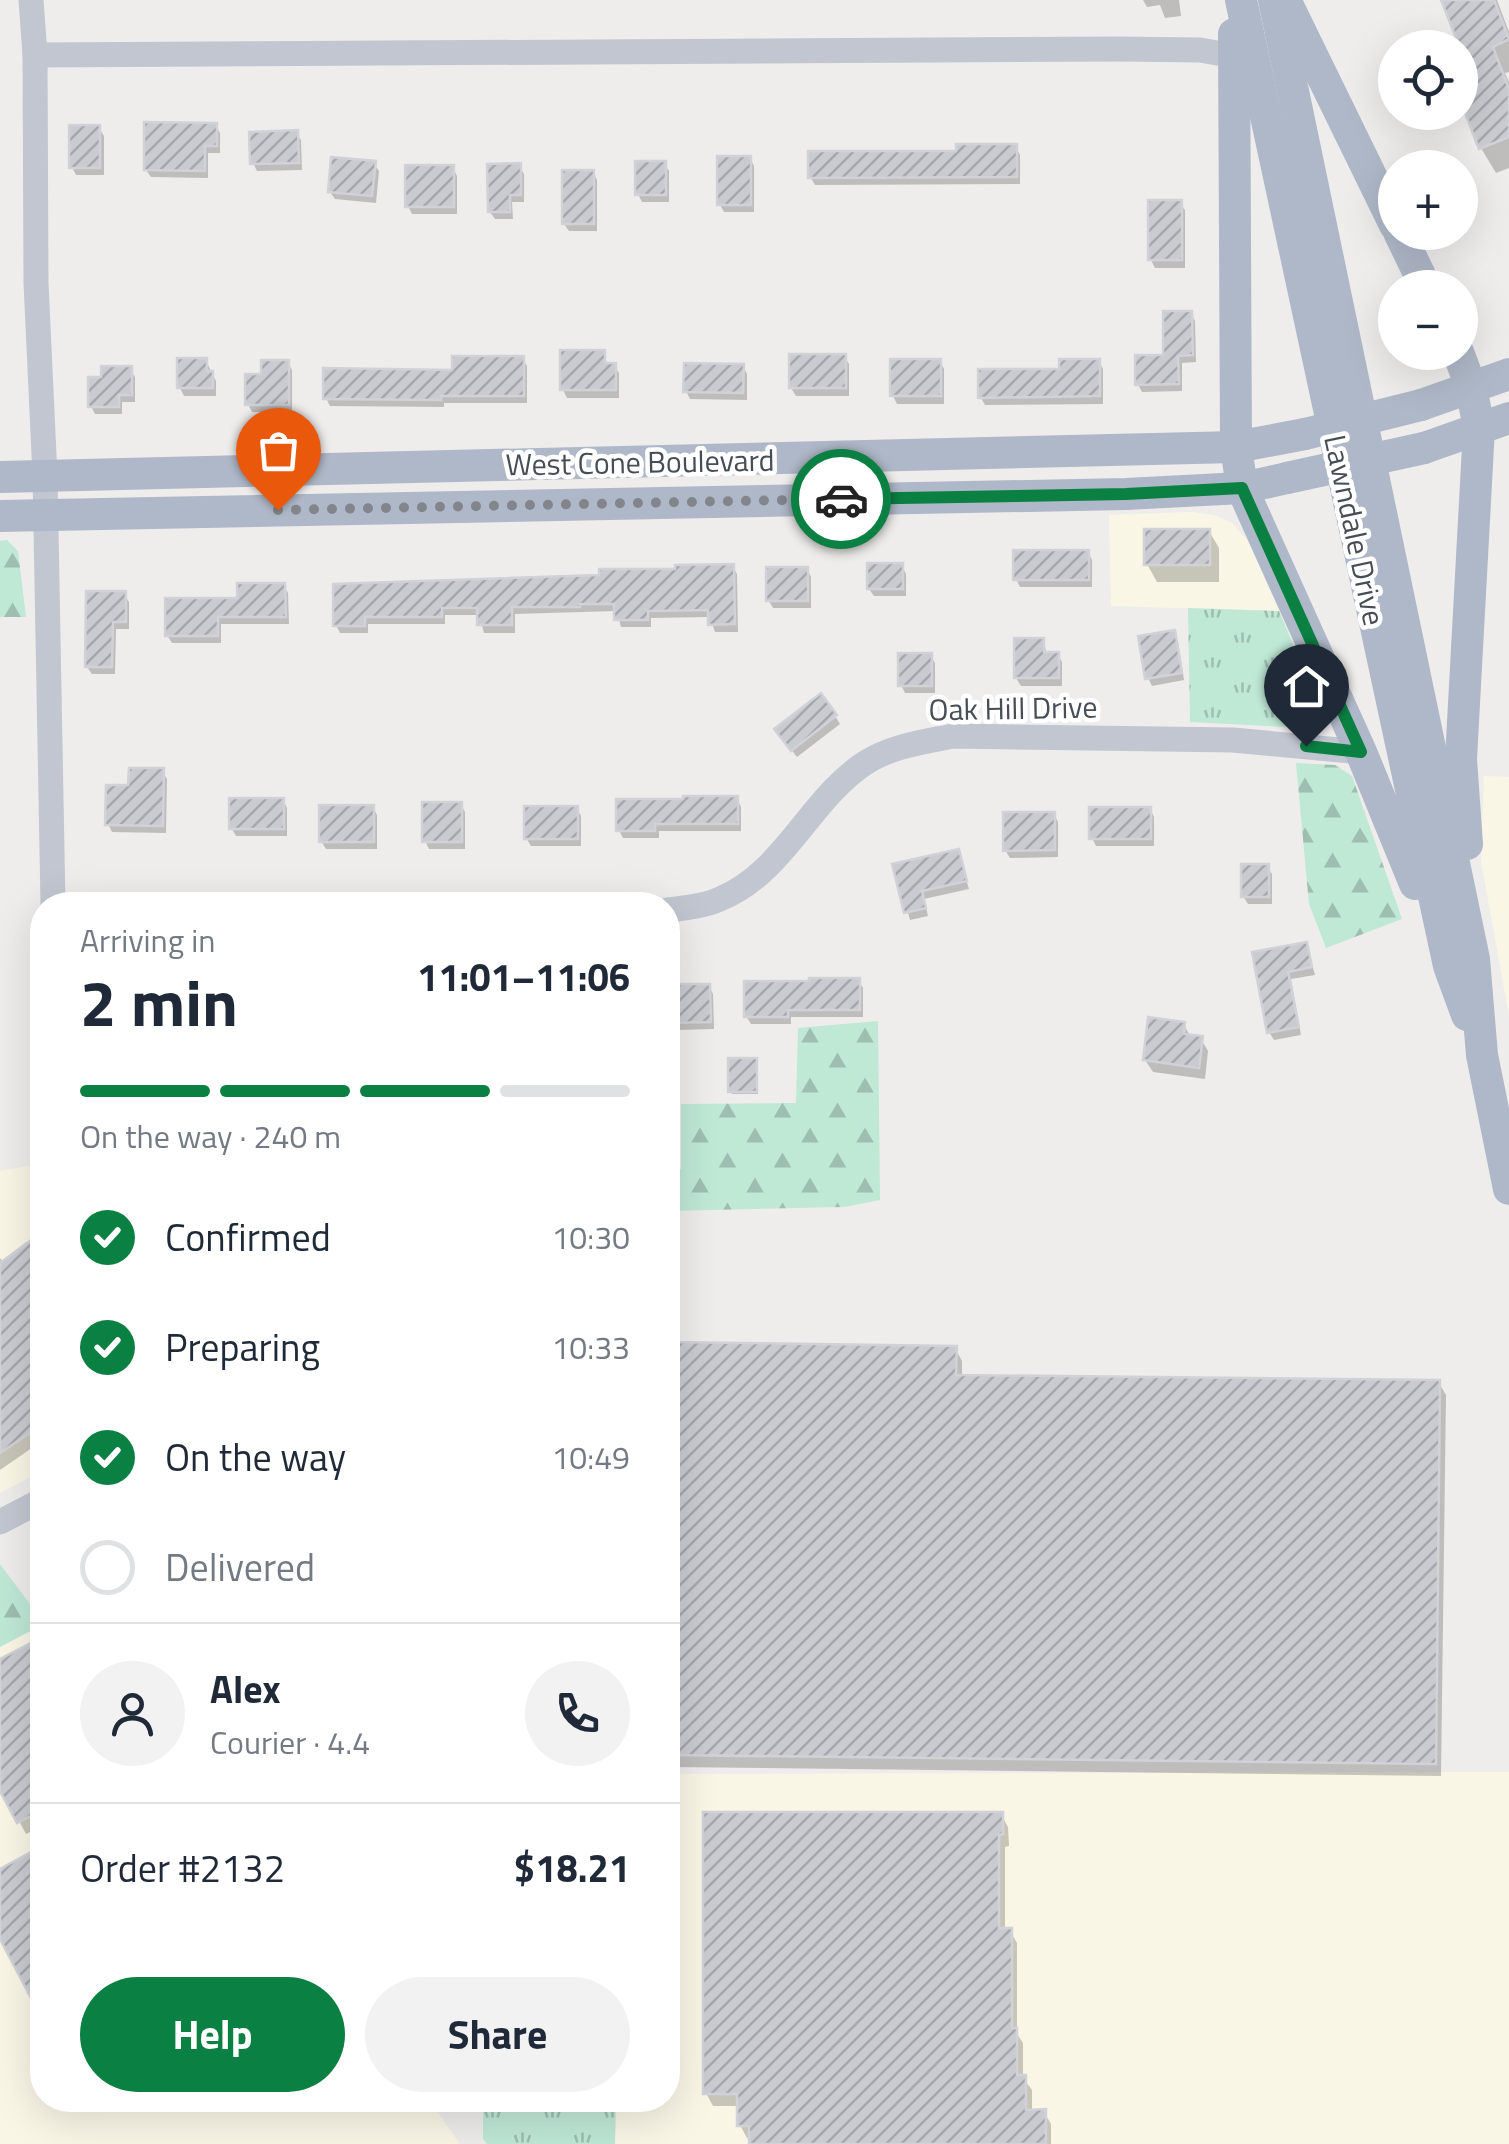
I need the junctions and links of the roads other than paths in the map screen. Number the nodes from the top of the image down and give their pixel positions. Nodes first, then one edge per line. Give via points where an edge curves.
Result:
1 (31, 0) edge
2 (1238, 0) edge
3 (1274, 0) edge
4 (1285, 0) edge
5 (35, 55) junction
6 (1234, 56) junction
7 (1378, 189) edge
8 (1465, 370) edge
9 (1509, 374) edge
10 (1471, 387) junction
11 (1494, 423) edge
12 (1236, 447) junction
13 (45, 476) junction
14 (0, 477) edge
15 (1242, 488) junction
16 (46, 515) junction
17 (0, 516) edge
18 (1361, 752) junction
19 (53, 892) edge
20 (680, 908) edge
21 (1461, 962) junction
22 (1509, 1190) edge
23 (30, 1506) edge
24 (0, 1522) edge

1 - 5 street
2 - 6 main road
2 - 21 main road, Lawndale Drive
3 - 21 main road, Lawndale Drive
4 - 7 main road
5 - 6 street via 1136,49
5 - 13 street
6 - 12 main road
8 - 10 main road
9 - 10 main road, West Cone Boulevard
10 - 11 main road
10 - 12 main road, West Cone Boulevard, bridge via 1422,406
11 - 15 main road, West Cone Boulevard, bridge via 1424,448
11 - 21 main road via 1461,759
12 - 13 main road, West Cone Boulevard
12 - 15 main road
13 - 14 main road, West Cone Boulevard
13 - 16 street
15 - 16 main road, West Cone Boulevard
15 - 18 main road
16 - 17 main road, West Cone Boulevard
16 - 19 street
18 - 20 street, Oak Hill Drive via 1214,740 953,736 916,743 864,764 744,888
18 - 21 main road
21 - 22 main road, Lawndale Drive
23 - 24 street

